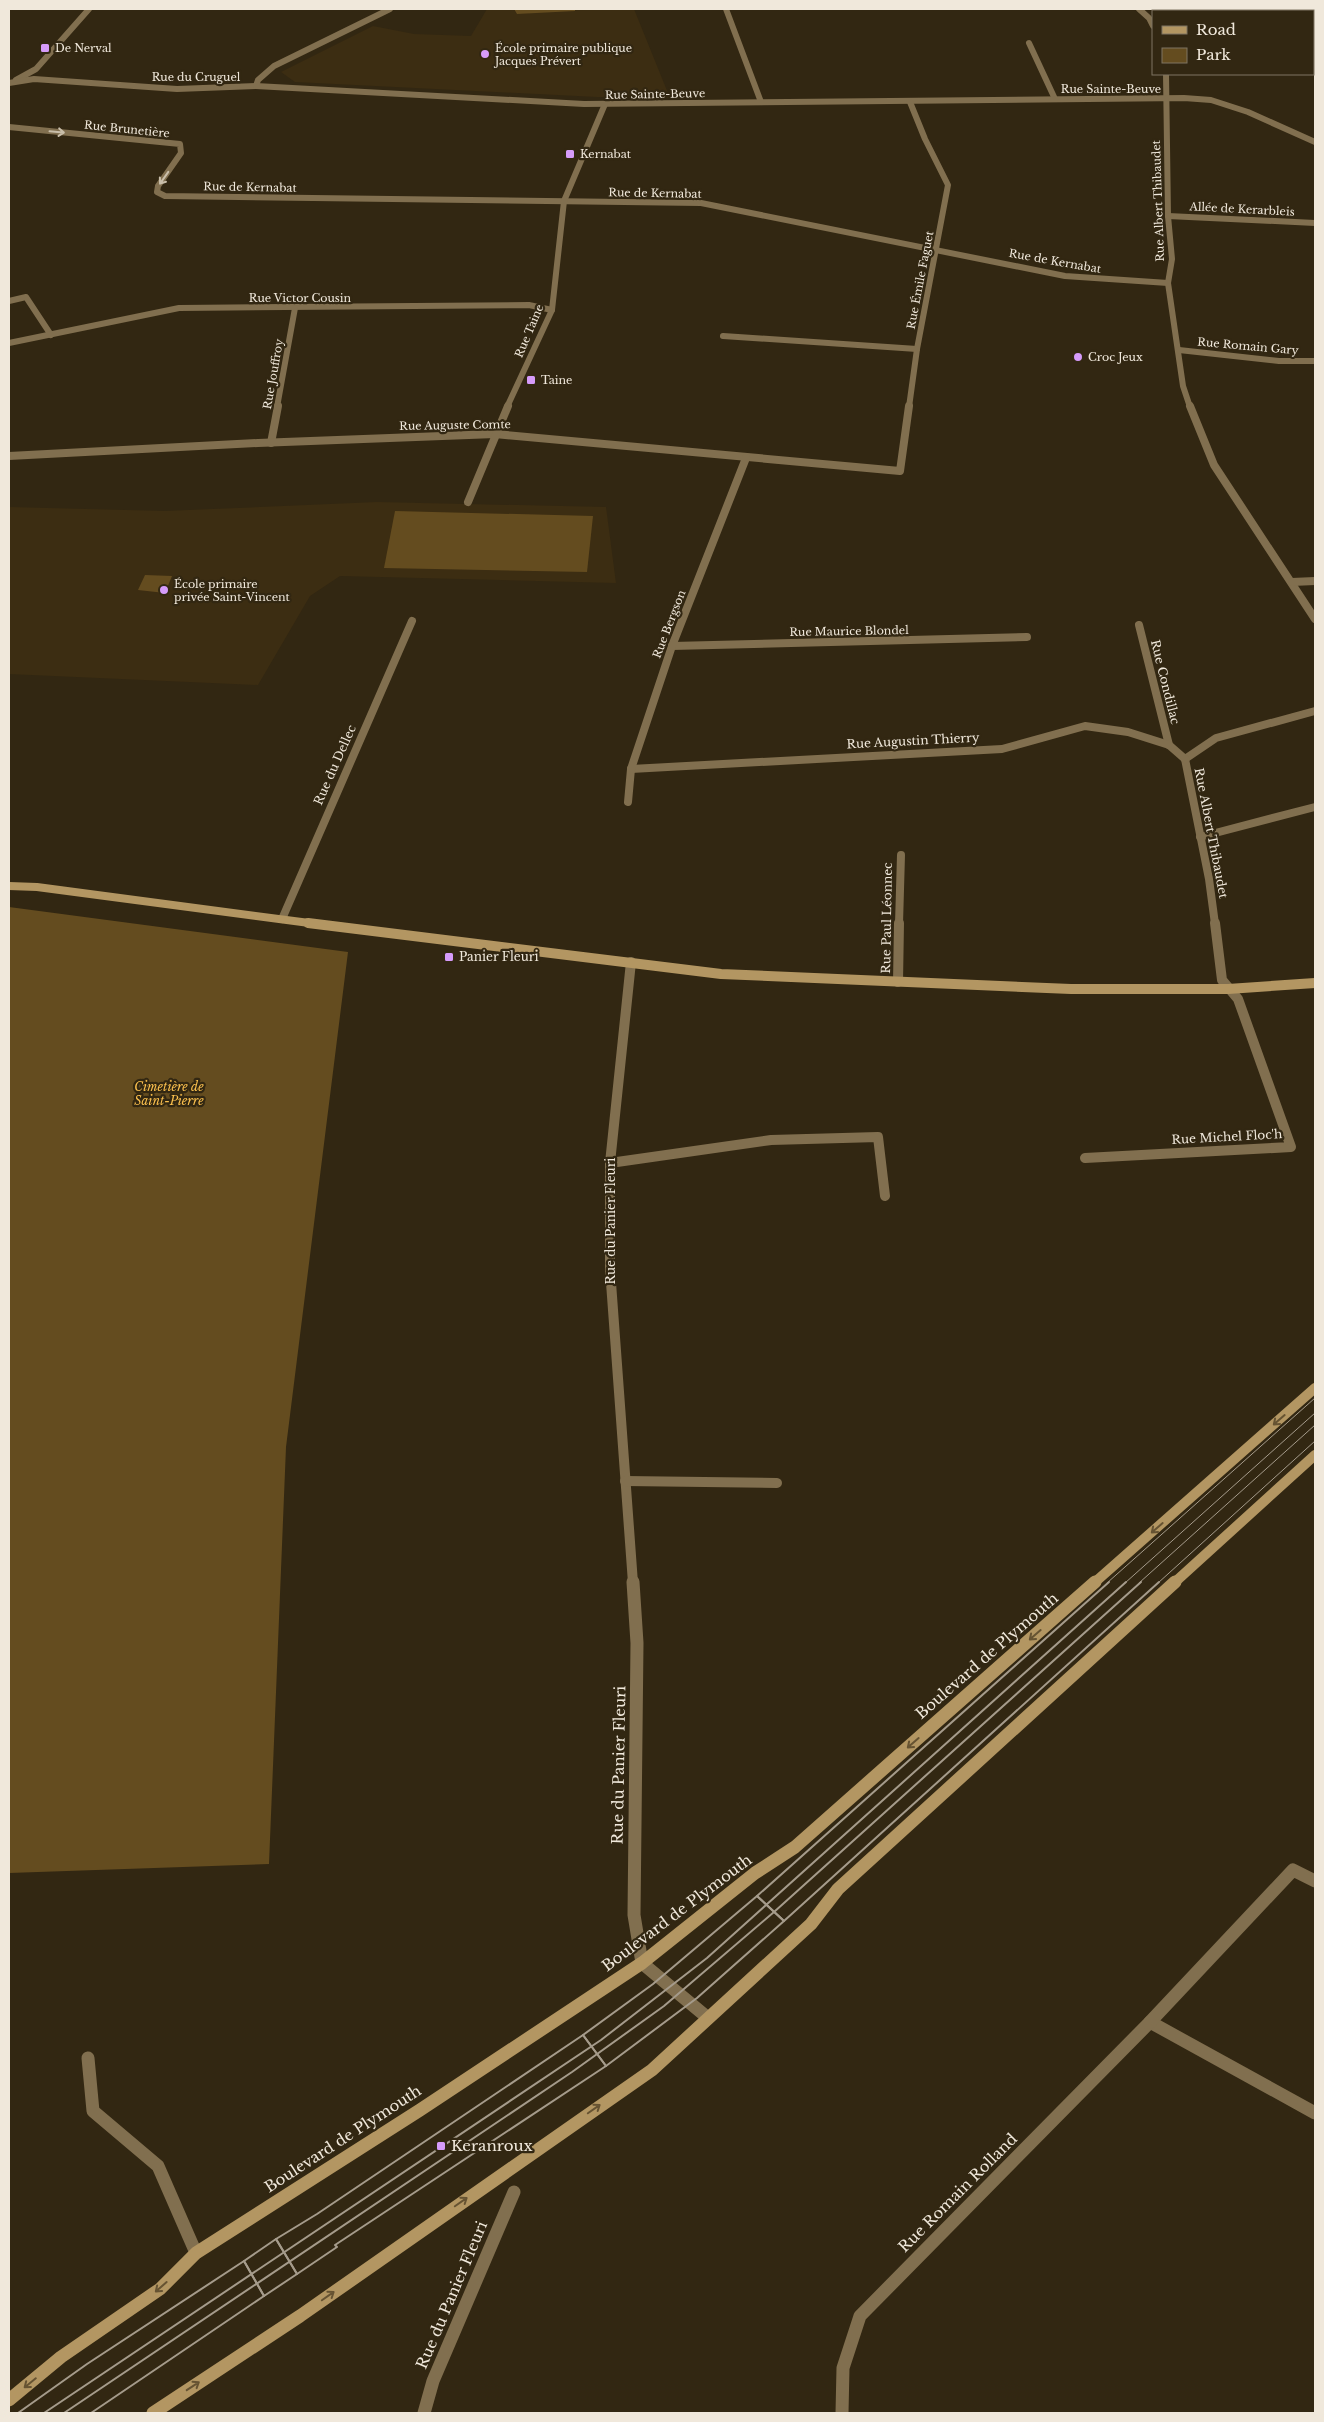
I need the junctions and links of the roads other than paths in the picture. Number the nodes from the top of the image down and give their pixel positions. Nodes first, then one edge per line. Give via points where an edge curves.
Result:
1 (89, 9) edge
2 (390, 9) edge
3 (726, 9) edge
4 (1138, 9) edge
5 (1152, 24) edge
6 (1029, 43) dead end
7 (36, 69) junction
8 (1166, 75) edge
9 (53, 80) junction
10 (11, 82) edge
11 (256, 86) junction
12 (1167, 99) junction
13 (1055, 100) junction
14 (761, 102) junction
15 (910, 102) junction
16 (605, 104) junction
17 (9, 127) edge
18 (1315, 142) edge
19 (165, 196) joint
20 (564, 202) junction
21 (1168, 216) junction
22 (1315, 223) edge
23 (936, 248) junction
24 (1168, 283) junction
25 (9, 301) edge
26 (295, 308) junction
27 (552, 310) junction
28 (51, 335) junction
29 (723, 336) dead end
30 (9, 344) edge
31 (917, 349) junction
32 (1179, 350) junction
33 (1315, 361) edge
34 (496, 434) junction
35 (271, 443) junction
36 (9, 456) edge
37 (746, 458) junction
38 (900, 471) joint
39 (468, 502) dead end
40 (1315, 581) edge
41 (1292, 582) junction
42 (1315, 619) edge
43 (412, 621) dead end
44 (1139, 625) dead end
45 (1027, 638) dead end
46 (672, 646) junction
47 (1315, 711) edge
48 (1169, 745) junction
49 (1185, 759) junction
50 (631, 769) junction
51 (628, 802) dead end
52 (1315, 807) edge
53 (1200, 837) junction
54 (901, 855) dead end
55 (9, 886) edge
56 (282, 919) junction
57 (631, 962) junction
58 (898, 982) junction
59 (1315, 983) edge
60 (1228, 989) junction
61 (1085, 1158) dead end
62 (610, 1163) junction
63 (885, 1196) dead end
64 (1315, 1388) edge
65 (1315, 1456) edge
66 (625, 1481) junction
67 (777, 1483) dead end
68 (1315, 1882) edge
69 (642, 1963) junction
70 (708, 2018) junction
71 (1150, 2022) junction
72 (88, 2058) dead end
73 (1315, 2113) edge
74 (514, 2192) dead end
75 (196, 2253) junction
76 (9, 2400) edge
77 (153, 2413) edge
78 (424, 2413) edge
79 (842, 2413) edge

1 - 7 street
2 - 11 street, Rue du Cruguel via 274,66 258,80
3 - 14 street
4 - 5 street
6 - 13 street, Rue Sainte-Beuve
7 - 9 street
7 - 10 street
8 - 12 street, Rue Albert Thibaudet
9 - 10 street, Rue du Cruguel
9 - 11 street, Rue du Cruguel via 177,89
11 - 16 street, Rue Sainte-Beuve
12 - 13 street, Rue Sainte-Beuve
12 - 18 street, Rue Sainte-Beuve via 1211,100 1270,121
12 - 21 street, Rue Albert Thibaudet
13 - 15 street, Rue Sainte-Beuve
14 - 15 street, Rue Sainte-Beuve
14 - 16 street, Rue Sainte-Beuve
15 - 23 street, Rue Émile Faguet via 948,186
16 - 20 street, Rue Taine
17 -> 19 street, Rue Brunetière via 180,144 181,153 158,186 157,192
19 - 20 street, Rue de Kernabat
20 - 23 street, Rue de Kernabat via 701,202
20 - 27 street, Rue Taine
21 - 22 street, Allée de Kerarbleis
21 - 24 street, Rue Albert Thibaudet via 1172,259
23 - 24 street, Rue de Kernabat via 1065,276
23 - 31 street, Rue Émile Faguet
24 - 32 street, Rue Albert Thibaudet
25 - 28 street via 26,297
26 - 27 street, Rue Victor Cousin via 529,305
26 - 28 street, Rue Victor Cousin via 179,308
26 - 35 street, Rue Jouffroy
27 - 34 street, Rue Taine
28 - 30 street, Rue Victor Cousin
29 - 31 street
31 - 38 street, Rue Émile Faguet
32 - 33 street, Rue Romain Gary via 1279,361
32 - 41 street, Rue Albert Thibaudet via 1183,386 1214,465
34 - 35 street, Rue Auguste Comte
34 - 37 street, Rue Auguste Comte
34 - 39 street, Rue Taine
35 - 36 street, Rue Auguste Comte
37 - 38 street, Rue Auguste Comte
37 - 46 street, Rue Bergson
40 - 41 street
41 - 42 street, Rue Albert Thibaudet
43 - 56 street, Rue du Dellec
44 - 48 street, Rue Condillac
45 - 46 street, Rue Maurice Blondel
46 - 50 street, Rue Bergson
47 - 49 street, Rue Albert Thibaudet via 1216,738
48 - 49 street, Rue Augustin Thierry
48 - 50 street, Rue Augustin Thierry via 1128,732 1085,726 1002,748
49 - 53 street, Rue Albert Thibaudet
50 - 51 street, Rue Bergson
52 - 53 street
53 - 60 street, Rue Albert Thibaudet via 1209,879 1222,980
54 - 58 street, Rue Paul Léonnec
55 - 56 main road
56 - 57 main road
57 - 58 main road via 721,974
57 - 62 street, Rue du Panier Fleuri
58 - 60 main road via 1071,989
59 - 60 main road
60 - 61 street, Rue Michel Floc'h via 1238,999 1291,1146
62 - 63 street via 771,1140 878,1137
62 - 66 street, Rue du Panier Fleuri via 610,1269
64 -> 69 main road, Boulevard de Plymouth via 795,1847 755,1873
65 - 70 main road via 838,1889 811,1924
66 - 67 street
66 - 69 street, Rue du Panier Fleuri via 637,1643 634,1914
68 - 71 street, Rue Romain Rolland via 1293,1870
69 - 70 street
69 - 75 main road, Boulevard de Plymouth
77 -> 70 main road via 300,2316 652,2070
71 - 73 street
71 - 79 street, Rue Romain Rolland via 860,2316 843,2368
72 - 75 street via 92,2112 158,2166
74 - 78 street, Rue du Panier Fleuri via 434,2381
75 -> 76 main road, Boulevard de Plymouth via 160,2289 61,2357

